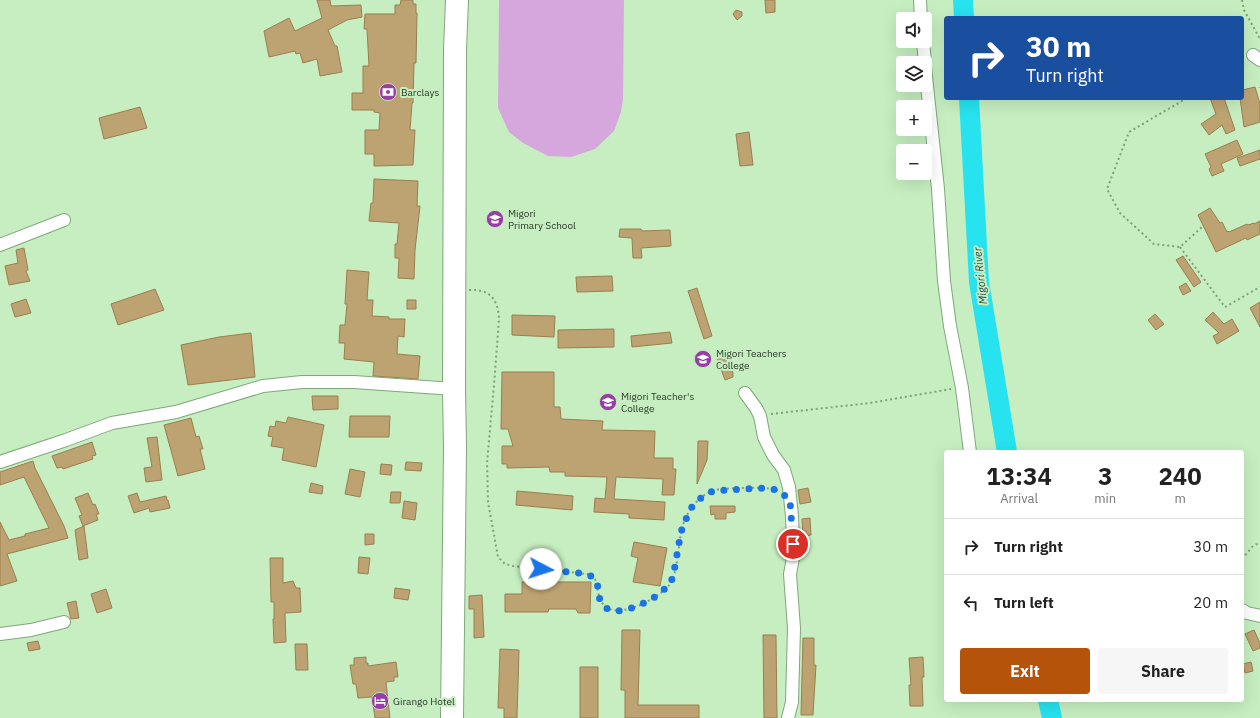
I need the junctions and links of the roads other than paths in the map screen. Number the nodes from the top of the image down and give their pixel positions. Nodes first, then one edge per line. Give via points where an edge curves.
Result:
1 (457, 0) edge
2 (920, 0) edge
3 (921, 12) edge
4 (928, 92) edge
5 (64, 220) dead end
6 (0, 245) edge
7 (454, 389) junction
8 (745, 393) dead end
9 (970, 450) edge
10 (0, 462) edge
11 (1244, 611) edge
12 (1260, 616) edge
13 (64, 622) dead end
14 (0, 634) edge
15 (452, 718) edge
16 (788, 718) edge

1 - 7 highway
2 - 3 street
4 - 9 street via 938,188 944,281
5 - 6 street
7 - 10 street via 354,382 302,382 263,386 176,412 112,423
7 - 15 highway
8 - 16 street via 760,416 764,437 784,470 790,500 793,544 790,574 794,628 792,702
11 - 12 street
13 - 14 street

